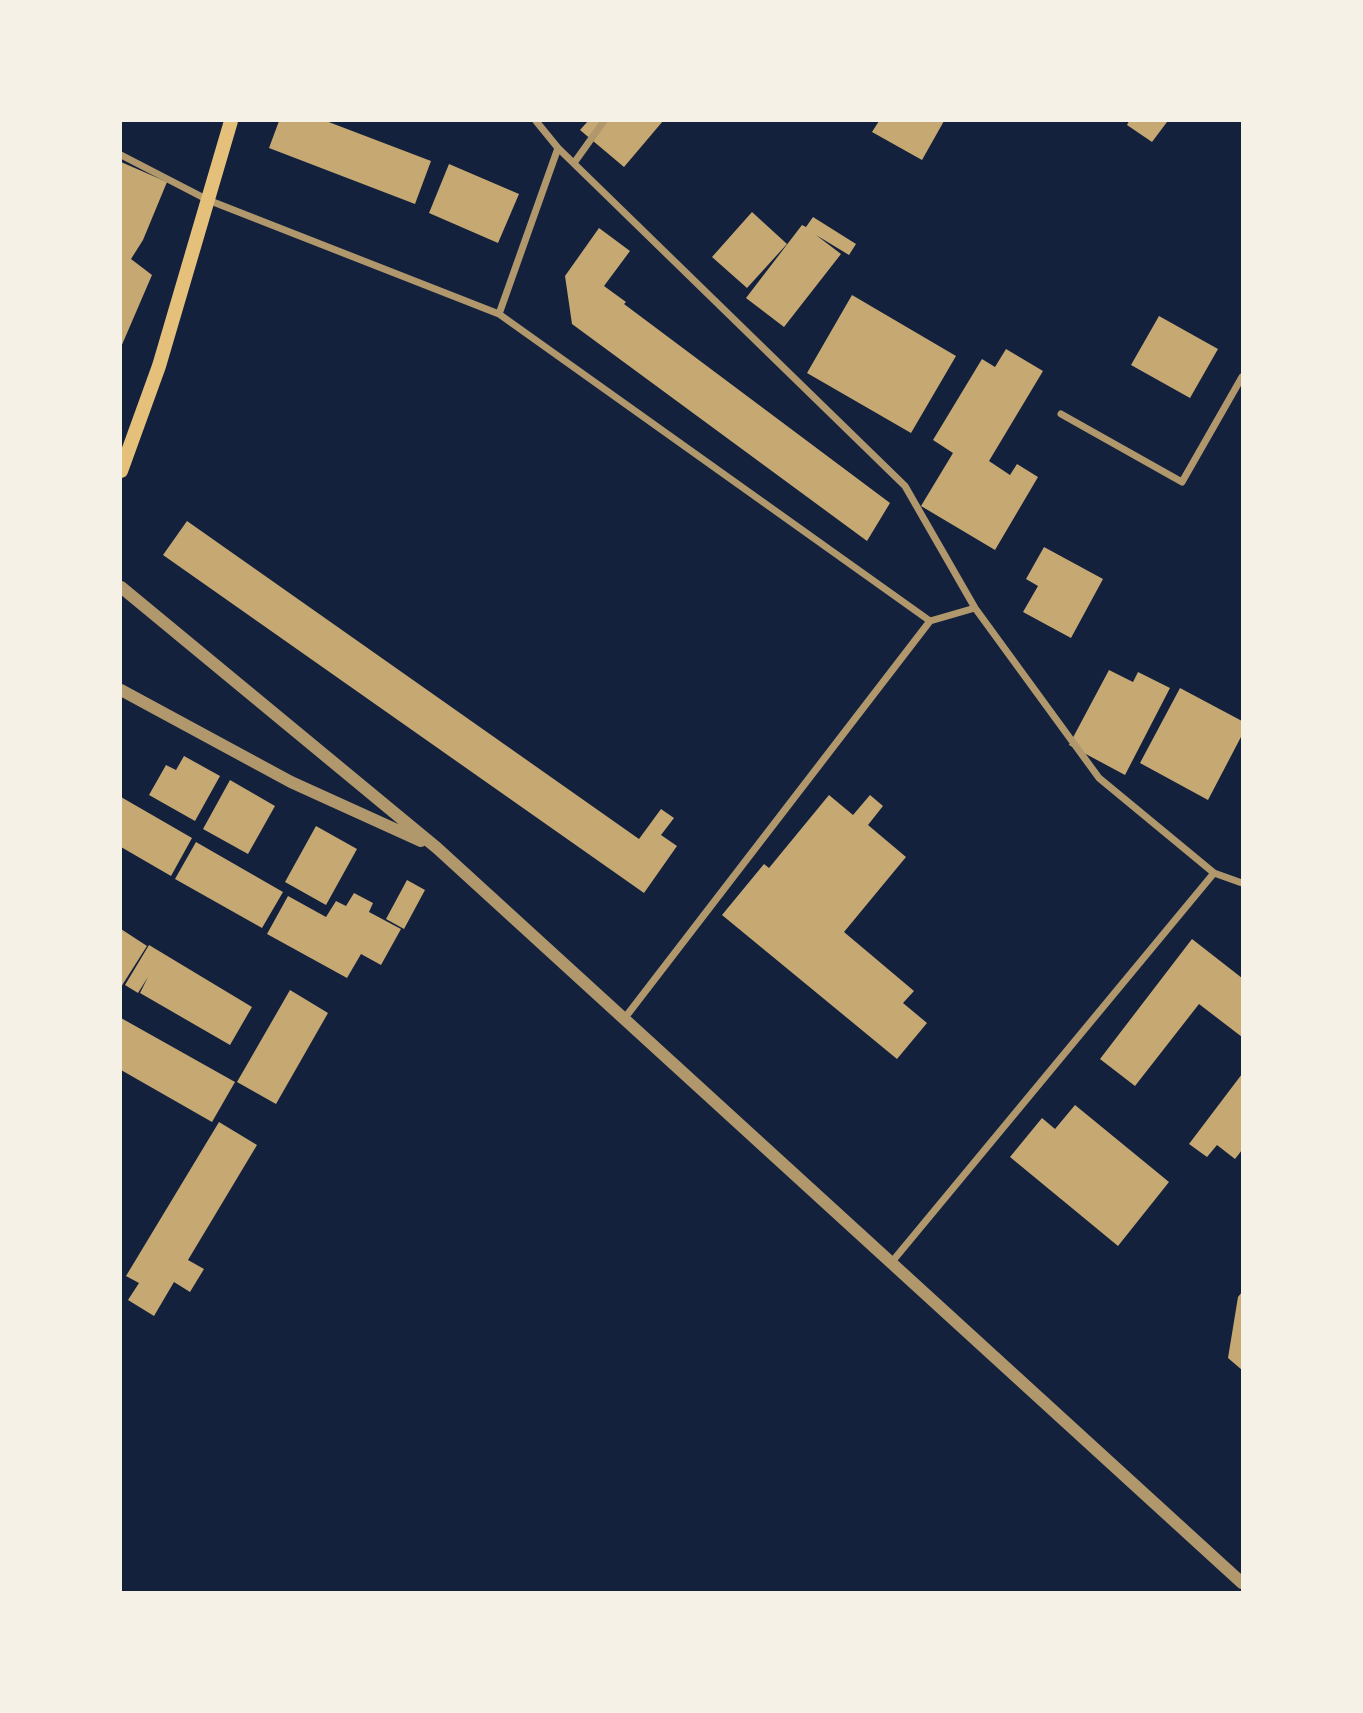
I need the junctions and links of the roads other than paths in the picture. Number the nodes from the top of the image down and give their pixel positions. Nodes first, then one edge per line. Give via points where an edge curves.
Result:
1 (231, 121) edge
2 (536, 121) edge
3 (604, 121) edge
4 (558, 148) junction
5 (121, 155) edge
6 (574, 163) junction
7 (208, 200) junction
8 (499, 314) junction
9 (1242, 377) edge
10 (1061, 414) dead end
11 (121, 471) edge
12 (121, 587) edge
13 (975, 608) junction
14 (929, 621) junction
15 (121, 690) edge
16 (437, 848) junction
17 (1214, 873) junction
18 (1242, 883) edge
19 (624, 1019) junction
20 (891, 1263) junction
21 (1242, 1583) edge

1 - 7 main road
2 - 4 street
3 - 6 street
4 - 6 street
4 - 8 street
5 - 7 street
6 - 13 street via 905,485
7 - 8 street
7 - 11 main road via 159,366
8 - 14 street
9 - 10 street via 1182,482
12 - 16 street
13 - 14 street
13 - 17 street via 1099,778
14 - 19 street
15 - 16 street via 291,782
16 - 19 street
17 - 18 street
17 - 20 street
19 - 20 street
20 - 21 street

